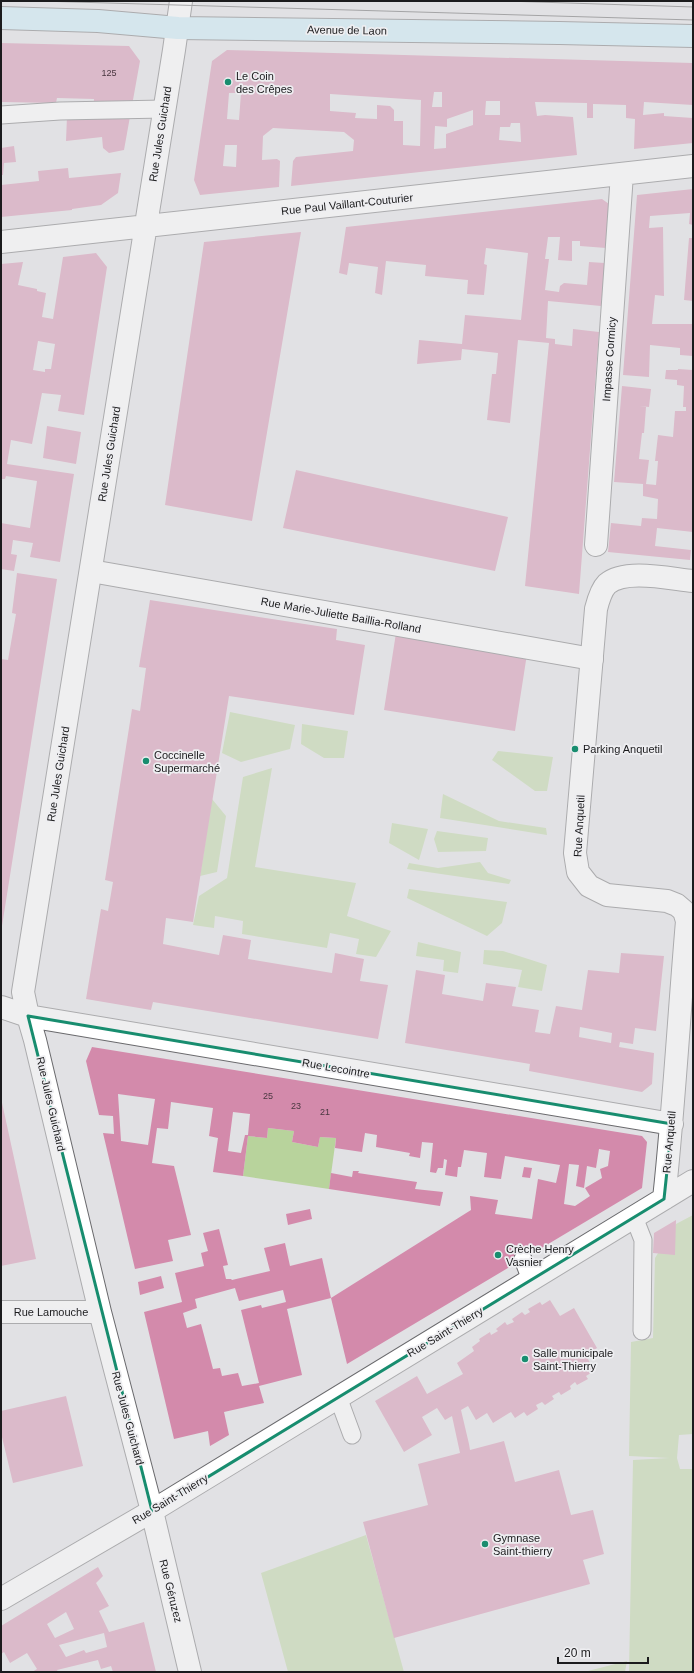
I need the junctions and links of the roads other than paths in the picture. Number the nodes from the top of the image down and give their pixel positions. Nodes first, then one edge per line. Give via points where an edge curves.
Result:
1 (181, 1) edge
2 (1, 18) edge
3 (178, 28) junction
4 (693, 36) edge
5 (164, 109) junction
6 (1, 115) edge
7 (693, 166) edge
8 (622, 174) junction
9 (145, 225) junction
10 (1, 242) edge
11 (596, 545) dead end
12 (91, 571) junction
13 (693, 581) edge
14 (592, 659) junction
15 (1, 1007) edge
16 (28, 1016) junction
17 (672, 1124) junction
18 (693, 1181) edge
19 (664, 1199) junction
20 (634, 1217) junction
21 (523, 1259) dead end
22 (531, 1280) junction
23 (1, 1312) edge
24 (100, 1312) junction
25 (642, 1331) dead end
26 (338, 1397) junction
27 (352, 1435) dead end
28 (159, 1506) junction
29 (1, 1599) edge
30 (190, 1672) edge

1 - 3 street, Rue Jules Guichard
2 - 3 main road, Avenue de Laon via 98,21
3 - 4 main road, Avenue de Laon
3 - 5 street, Rue Jules Guichard
5 - 6 lane
5 - 9 street, Rue Jules Guichard
7 - 8 street, Rue Paul Vaillant-Couturier
8 - 9 street, Rue Paul Vaillant-Couturier
8 - 11 street, Impasse Cormicy
9 - 10 street, Rue Paul Vaillant-Couturier
9 - 12 street, Rue Jules Guichard
12 - 14 street, Rue Marie-Juliette Baillia-Rolland
12 - 16 street, Rue Jules Guichard via 23,992
13 - 14 street, Rue Anquetil via 634,575 620,577 608,584 600,595 596,609
14 - 17 street, Rue Anquetil via 575,853 578,872 589,886 606,895 667,901 684,911 687,922
15 - 16 street, Rue Lecointre
16 - 17 street, Rue Lecointre
16 - 24 street, Rue Jules Guichard
17 - 19 street, Rue Anquetil
18 - 19 street, Rue Saint-Thierry
19 - 20 street, Rue Saint-Thierry
20 - 22 street, Rue Saint-Thierry
20 - 25 lane via 643,1240
21 - 22 lane
22 - 26 street, Rue Saint-Thierry
23 - 24 street, Rue Lamouche
24 - 28 street, Rue Jules Guichard
26 - 27 lane
26 - 28 street, Rue Saint-Thierry
28 - 29 street, Rue Saint-Thierry
28 - 30 street, Rue Géruzez

